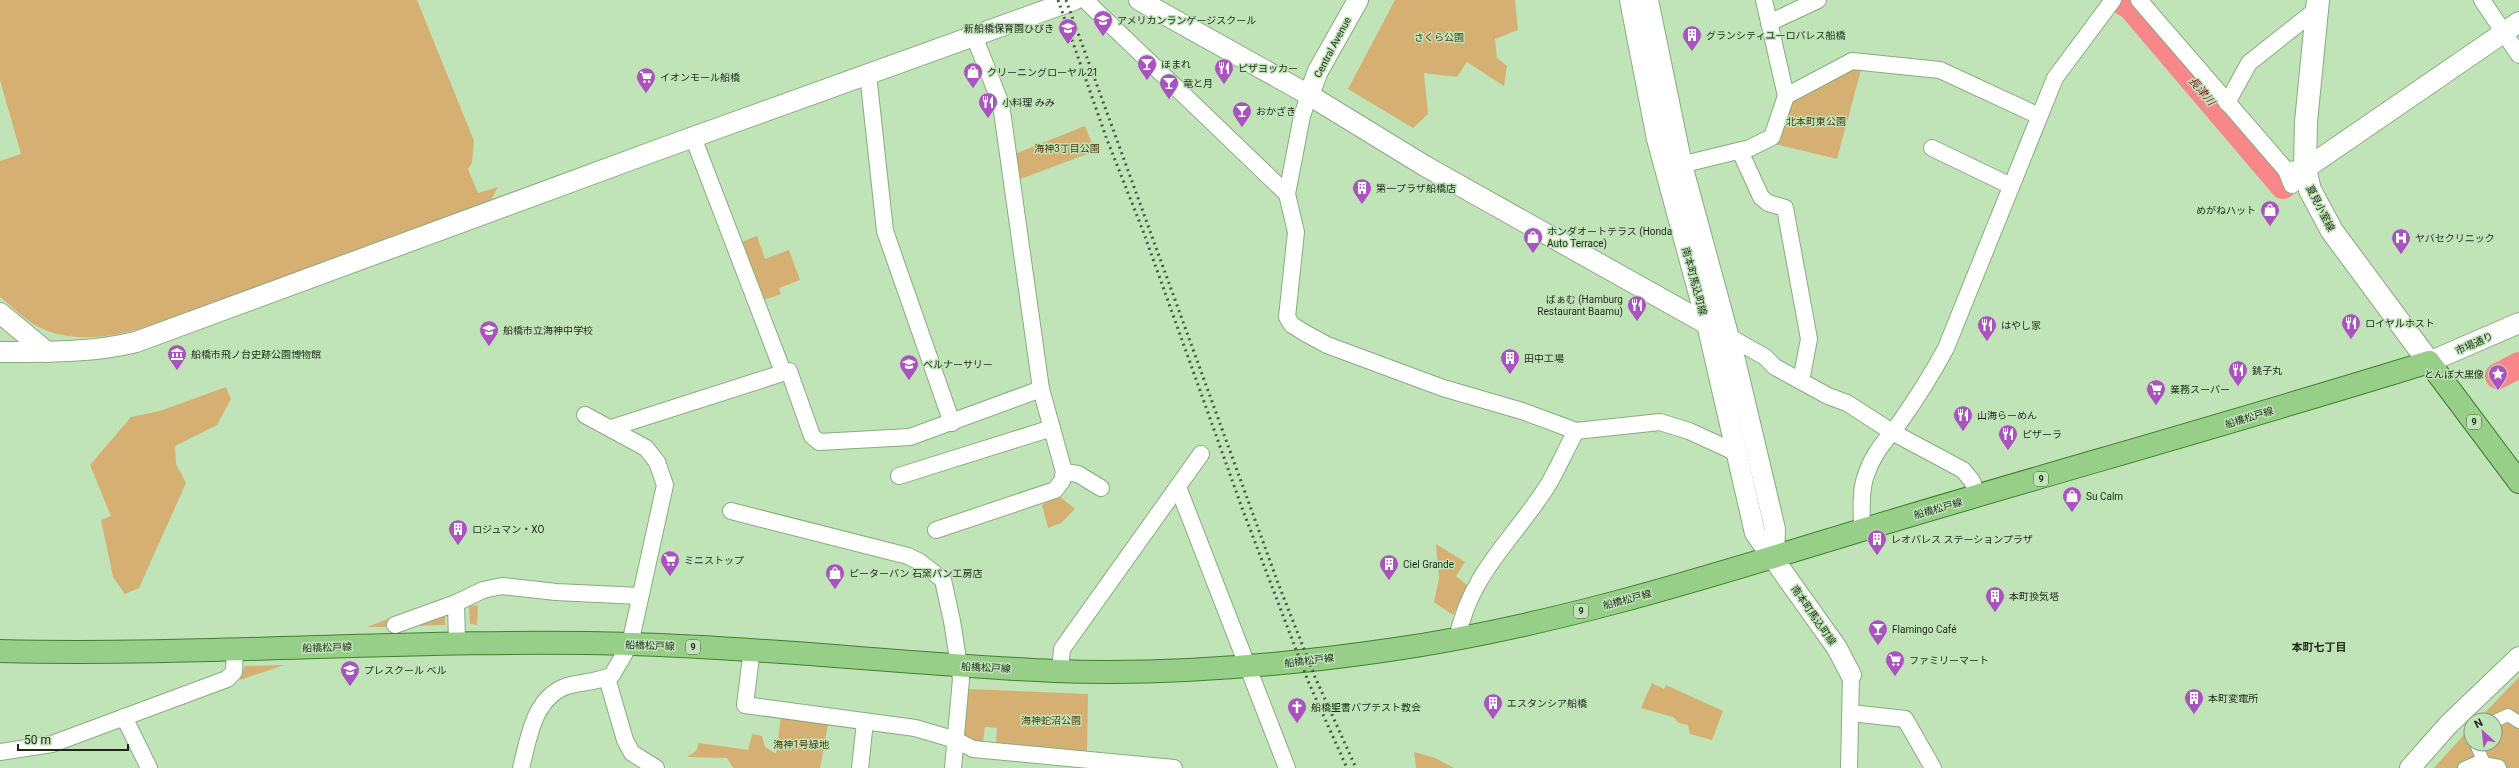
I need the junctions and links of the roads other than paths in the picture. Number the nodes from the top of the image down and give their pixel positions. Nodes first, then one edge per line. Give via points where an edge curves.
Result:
1 (1074, 0) edge
2 (1085, 0) edge
3 (1139, 0) edge
4 (1358, 0) edge
5 (1630, 0) edge
6 (1648, 0) edge
7 (1764, 0) edge
8 (1818, 0) edge
9 (2139, 0) edge
10 (2482, 0) edge
11 (2112, 1) edge
12 (2317, 4) edge
13 (1769, 23) junction
14 (2511, 27) edge
15 (974, 36) junction
16 (2519, 55) edge
17 (868, 74) junction
18 (1309, 95) junction
19 (1786, 96) junction
20 (2227, 103) junction
21 (2039, 116) junction
22 (693, 137) junction
23 (1932, 148) dead end
24 (1740, 151) junction
25 (1673, 167) junction
26 (2294, 175) junction
27 (2011, 186) junction
28 (1287, 194) junction
29 (0, 313) edge
30 (2519, 323) edge
31 (1707, 324) junction
32 (1728, 336) junction
33 (0, 352) edge
34 (47, 352) junction
35 (2429, 362) junction
36 (783, 372) junction
37 (1801, 381) junction
38 (1041, 389) junction
39 (585, 415) dead end
40 (952, 423) junction
41 (611, 428) junction
42 (1052, 428) junction
43 (1576, 431) junction
44 (1892, 432) junction
45 (1737, 453) junction
46 (1201, 454) dead end
47 (1064, 472) junction
48 (900, 476) dead end
49 (2519, 482) edge
50 (1178, 487) junction
51 (1100, 488) dead end
52 (1978, 497) junction
53 (731, 511) dead end
54 (936, 530) dead end
55 (1862, 530) junction
56 (1774, 557) junction
57 (640, 596) junction
58 (456, 603) junction
59 (395, 625) dead end
60 (1457, 639) junction
61 (457, 643) junction
62 (630, 644) junction
63 (235, 649) junction
64 (752, 649) junction
65 (0, 651) edge
66 (2519, 657) edge
67 (959, 665) junction
68 (1248, 667) junction
69 (1060, 671) junction
70 (1850, 675) joint
71 (607, 678) junction
72 (1851, 713) junction
73 (124, 717) junction
74 (2503, 718) edge
75 (865, 722) junction
76 (2519, 722) edge
77 (956, 740) junction
78 (0, 752) edge
79 (2479, 752) edge
80 (2484, 763) junction
81 (150, 768) edge
82 (521, 768) edge
83 (656, 768) edge
84 (860, 768) edge
85 (953, 768) edge
86 (1174, 768) edge
87 (1287, 768) edge
88 (1849, 768) edge
89 (1932, 768) edge
90 (2410, 768) edge
91 (2464, 768) edge
92 (2500, 768) edge

1 - 15 street
2 - 28 street
3 - 18 street
4 - 18 street, Central Avenue via 1318,71
5 - 25 street, 南本町馬込町線
6 - 25 street, 南本町馬込町線
7 - 13 street
8 - 13 street
9 - 20 street
10 - 14 street
11 - 21 street via 2056,78
12 - 20 street via 2249,63
12 - 26 main road, 夏見小室線 via 2306,122
13 - 19 street
14 - 16 street
14 - 26 street
15 - 17 street
15 - 38 street via 1001,104
17 - 22 street
17 - 40 street via 885,231
18 - 28 street via 1302,116
18 - 31 street via 1425,166
19 - 21 street via 1852,62 1940,70
19 - 24 street via 1772,137
20 - 26 street
21 - 27 street
22 - 34 street via 136,342 103,350
22 - 36 street
23 - 27 street
24 - 25 street
24 - 37 street via 1761,197 1768,204 1785,208 1809,339
25 - 31 street, 南本町馬込町線
25 - 32 street, 南本町馬込町線
26 - 35 main road, 夏見小室線 via 2310,190 2332,231
27 - 44 street via 1946,348 1923,389
28 - 43 street via 1296,232 1286,317 1292,324 1327,345 1368,361
29 - 34 street
30 - 35 street, 市場通り
31 - 32 street
31 - 45 street, 南本町馬込町線
32 - 37 street
32 - 56 street, 南本町馬込町線 via 1775,529
33 - 34 street
35 - 49 main road, 9
35 - 52 main road, 船橋松戸線 / 9
36 - 40 street via 789,371 812,436 819,442 910,437
36 - 41 street
37 - 44 street via 1846,403
38 - 40 street
38 - 42 street
39 - 41 street
41 - 57 street via 646,448 652,455 665,485
42 - 47 street
42 - 48 street
43 - 45 street via 1660,422 1689,431
43 - 60 street via 1548,485 1471,593 1461,618
44 - 52 street via 1963,470 1972,481
44 - 55 street via 1882,442 1864,480
45 - 56 street, 南本町馬込町線 via 1755,533
46 - 50 street
47 - 51 street via 1078,474
47 - 54 street via 1062,481 1055,490
50 - 68 street
50 - 69 street via 1062,649
52 - 55 main road, 船橋松戸線 / 9
53 - 67 street via 908,556 920,562 943,580
55 - 56 main road, 船橋松戸線 / 9
56 - 60 main road, 船橋松戸線 / 9 via 1586,610
56 - 70 street, 南本町馬込町線 via 1837,648
57 - 58 street via 556,592 502,586 484,590
57 - 62 street
58 - 59 street
58 - 61 street
60 - 68 main road, 船橋松戸線 / 9 via 1385,651
61 - 62 main road, 船橋松戸線 / 9
61 - 63 main road, 船橋松戸線 / 9
62 - 64 main road, 船橋松戸線 / 9
62 - 71 street via 621,663
63 - 65 main road, 船橋松戸線 / 9
63 - 73 street via 234,672 227,679
64 - 67 main road, 船橋松戸線 / 9
64 - 75 street via 745,705
66 - 90 street via 2448,725
67 - 69 main road, 船橋松戸線 / 9
67 - 77 street via 961,679
68 - 69 main road, 船橋松戸線 / 9
68 - 87 street
70 - 72 street
71 - 82 street via 565,687 540,708 534,720
71 - 83 street via 625,740 632,753
72 - 88 street
72 - 89 street via 1905,719
73 - 78 street via 52,744
73 - 81 street
74 - 76 street via 2508,716
75 - 77 street via 916,728
75 - 84 street
77 - 85 street
77 - 86 street via 973,749
79 - 80 street
80 - 91 street via 2478,762
80 - 92 street

